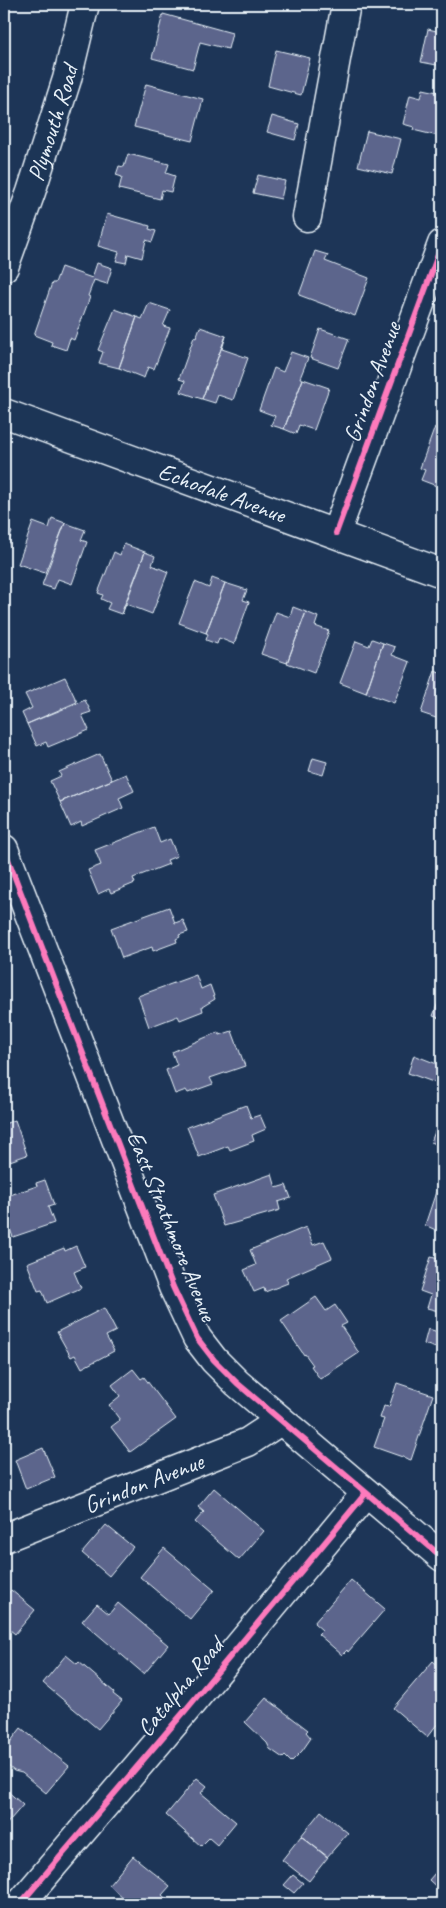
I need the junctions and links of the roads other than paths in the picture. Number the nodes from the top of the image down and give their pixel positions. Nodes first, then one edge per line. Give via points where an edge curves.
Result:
1 (85, 4) edge
2 (346, 4) edge
3 (307, 217) dead end
4 (442, 244) edge
5 (4, 267) edge
6 (4, 413) edge
7 (336, 534) junction
8 (442, 573) edge
9 (5, 856) edge
10 (280, 1421) junction
11 (366, 1493) junction
12 (4, 1538) edge
13 (441, 1550) edge
14 (20, 1904) edge

1 - 5 street, Plymouth Road via 67,79
2 - 3 street
4 - 7 street, Grindon Avenue
6 - 7 street, Echodale Avenue
7 - 8 street, Echodale Avenue
9 - 10 street, East Strathmore Avenue via 185,1315 214,1360
10 - 11 street, East Strathmore Avenue
10 - 12 street, Grindon Avenue via 248,1442
11 - 13 street, East Strathmore Avenue
11 - 14 street, Catalpha Road

